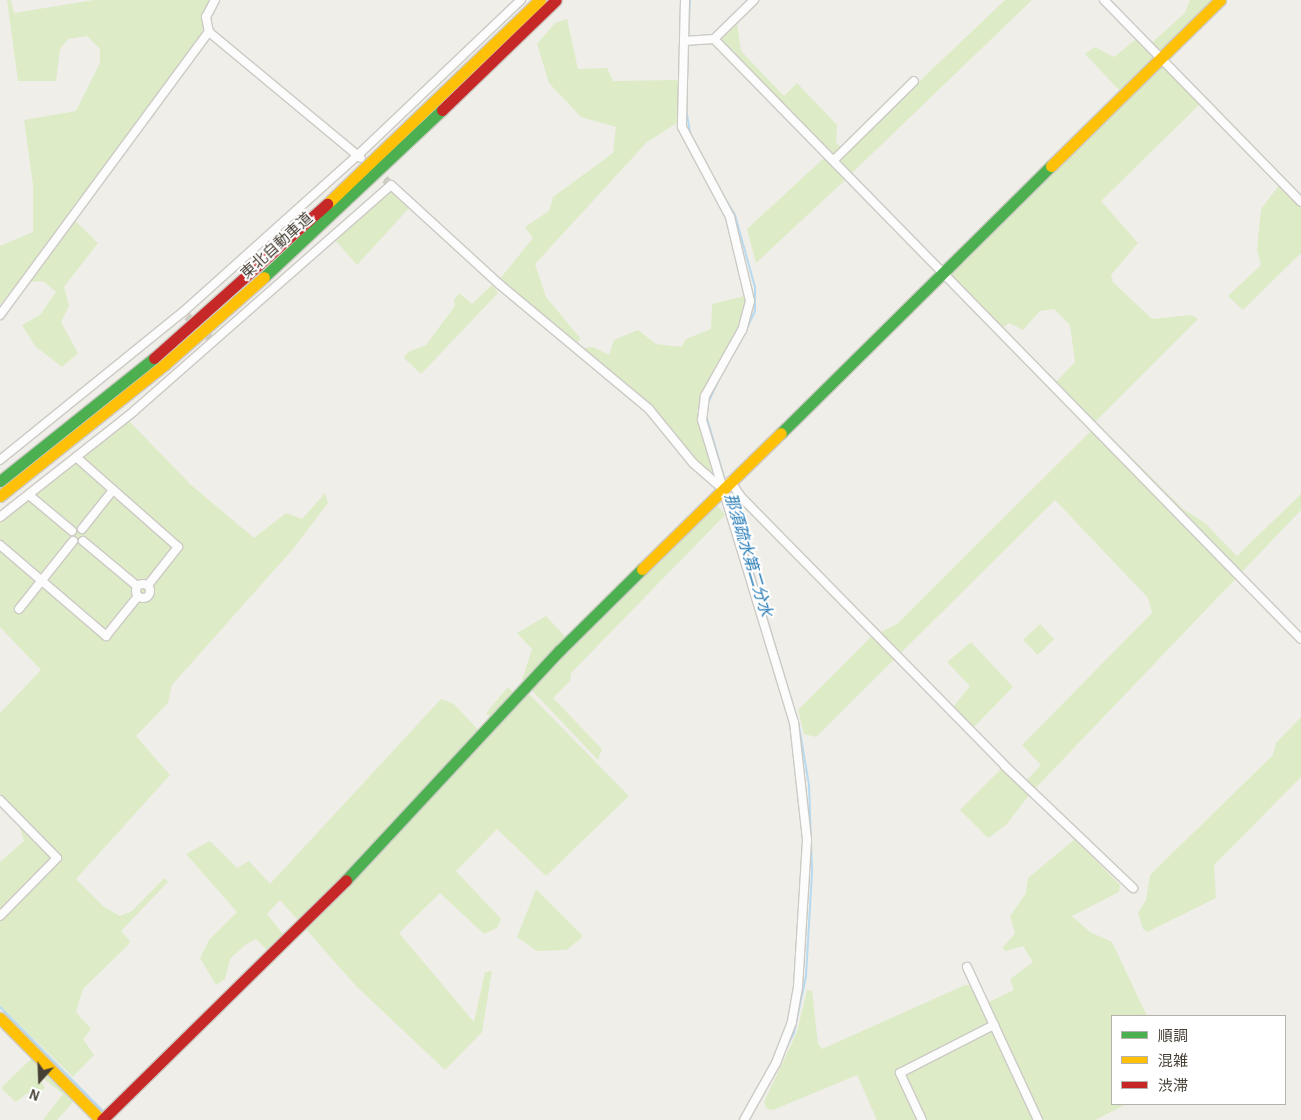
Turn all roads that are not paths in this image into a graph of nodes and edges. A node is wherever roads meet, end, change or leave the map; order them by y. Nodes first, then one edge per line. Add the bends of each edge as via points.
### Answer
1 (215, 0) edge
2 (521, 0) edge
3 (540, 0) edge
4 (556, 0) edge
5 (686, 0) edge
6 (754, 0) edge
7 (1104, 0) edge
8 (1220, 0) edge
9 (209, 32) junction
10 (714, 39) junction
11 (684, 41) junction
12 (1160, 57) junction
13 (914, 81) dead end
14 (360, 157) junction
15 (834, 160) junction
16 (1301, 202) edge
17 (943, 272) junction
18 (0, 315) edge
19 (76, 457) junction
20 (0, 460) edge
21 (0, 481) edge
22 (726, 484) junction
23 (113, 490) junction
24 (29, 495) junction
25 (0, 496) edge
26 (0, 517) edge
27 (82, 529) junction
28 (72, 531) junction
29 (83, 540) junction
30 (73, 541) junction
31 (0, 545) edge
32 (42, 581) junction
33 (148, 585) junction
34 (137, 586) junction
35 (138, 596) junction
36 (19, 609) dead end
37 (1301, 639) edge
38 (0, 800) edge
39 (1133, 888) dead end
40 (0, 916) edge
41 (967, 967) dead end
42 (0, 1018) edge
43 (994, 1025) junction
44 (102, 1120) edge
45 (744, 1120) edge
46 (922, 1120) edge
47 (1038, 1120) edge

1 - 9 street via 206,17
2 - 14 street
3 - 21 main road, 東北自動車道 via 304,226 155,357
4 - 25 main road, 東北自動車道 via 313,234 164,365
5 - 11 street
6 - 10 street
7 - 12 street
8 - 12 main road
9 - 14 street
9 - 18 street
10 - 11 street
10 - 15 street
11 - 22 street via 682,127 730,217 750,292 747,319 711,383 702,411
12 - 16 street
12 - 17 main road
13 - 15 street
14 - 20 street via 185,314
15 - 17 street
17 - 22 main road
17 - 37 street
19 - 22 street via 391,185 499,284 649,409 693,463
19 - 23 street
19 - 24 street
22 - 39 street via 1005,766
22 - 44 main road via 545,666 308,920
22 - 45 street via 794,722 807,840 799,977 792,1022 776,1063
23 - 27 street
23 - 33 street via 178,547
24 - 26 street
24 - 28 street
27 - 28 street
27 - 29 street
28 - 30 street
29 - 30 street
29 - 34 street
30 - 32 street
31 - 32 street
32 - 35 street via 106,636
32 - 36 street
33 - 34 street
33 - 35 street via 148,596
34 - 35 street
38 - 40 street via 57,858
41 - 43 street
42 - 44 main road
43 - 46 street via 900,1073
43 - 47 street

